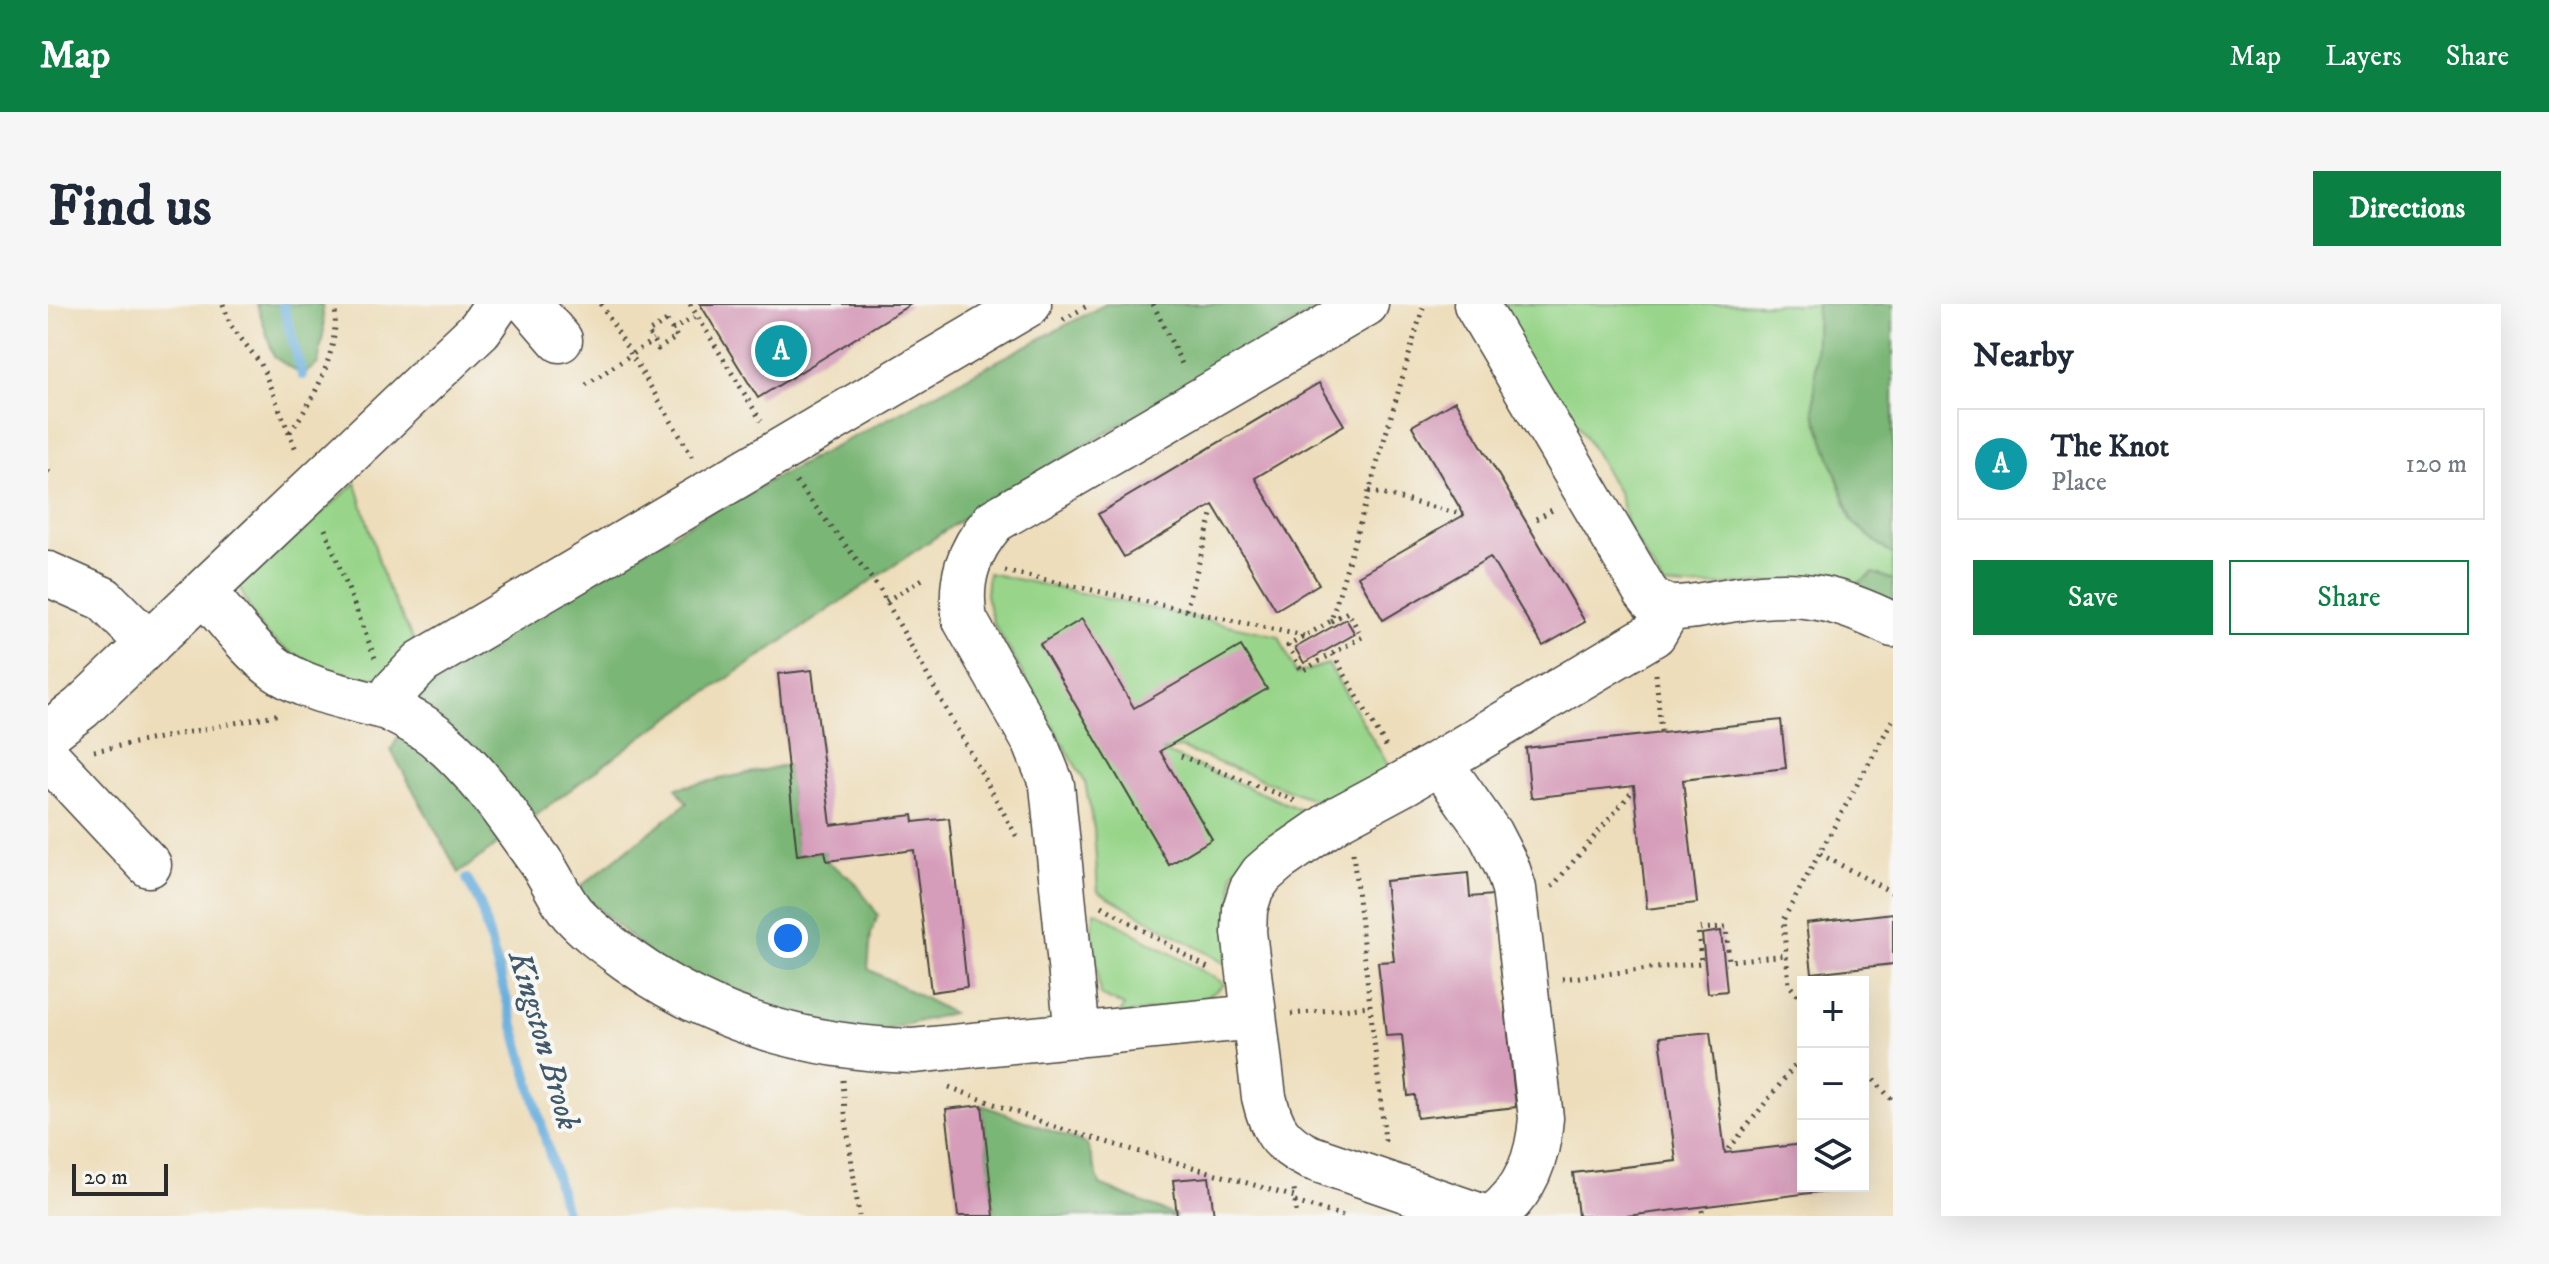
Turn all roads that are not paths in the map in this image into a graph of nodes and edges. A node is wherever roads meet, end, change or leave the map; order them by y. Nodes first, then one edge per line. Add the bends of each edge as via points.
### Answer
1 (497, 304) edge
2 (529, 304) edge
3 (1029, 304) edge
4 (1366, 304) edge
5 (1476, 304) edge
6 (560, 340) dead end
7 (48, 574) edge
8 (204, 592) junction
9 (1669, 608) junction
10 (1893, 625) edge
11 (149, 644) junction
12 (390, 699) junction
13 (49, 750) edge
14 (1421, 773) junction
15 (149, 865) dead end
16 (1252, 998) junction
17 (1077, 1035) junction
18 (1477, 1215) edge

1 - 8 lane via 480,329
2 - 6 lane
3 - 12 lane via 422,662
4 - 17 lane via 994,521 978,539 963,577 965,620 1035,743 1052,785
5 - 9 lane via 1645,591
7 - 11 lane via 104,599
8 - 11 lane
8 - 12 lane via 278,670 303,683
9 - 10 lane via 1767,594 1808,595 1838,600
9 - 14 lane via 1654,634
11 - 13 lane via 81,708
12 - 17 lane via 468,768 571,912 597,937 656,980 712,1008 780,1034 842,1047 913,1051
13 - 15 lane
14 - 16 lane via 1339,818 1262,874 1245,909
14 - 18 lane via 1452,780 1490,834 1507,867 1518,907 1540,1130 1522,1188 1507,1206
16 - 17 lane
16 - 18 lane via 1269,1118 1279,1136 1292,1148

